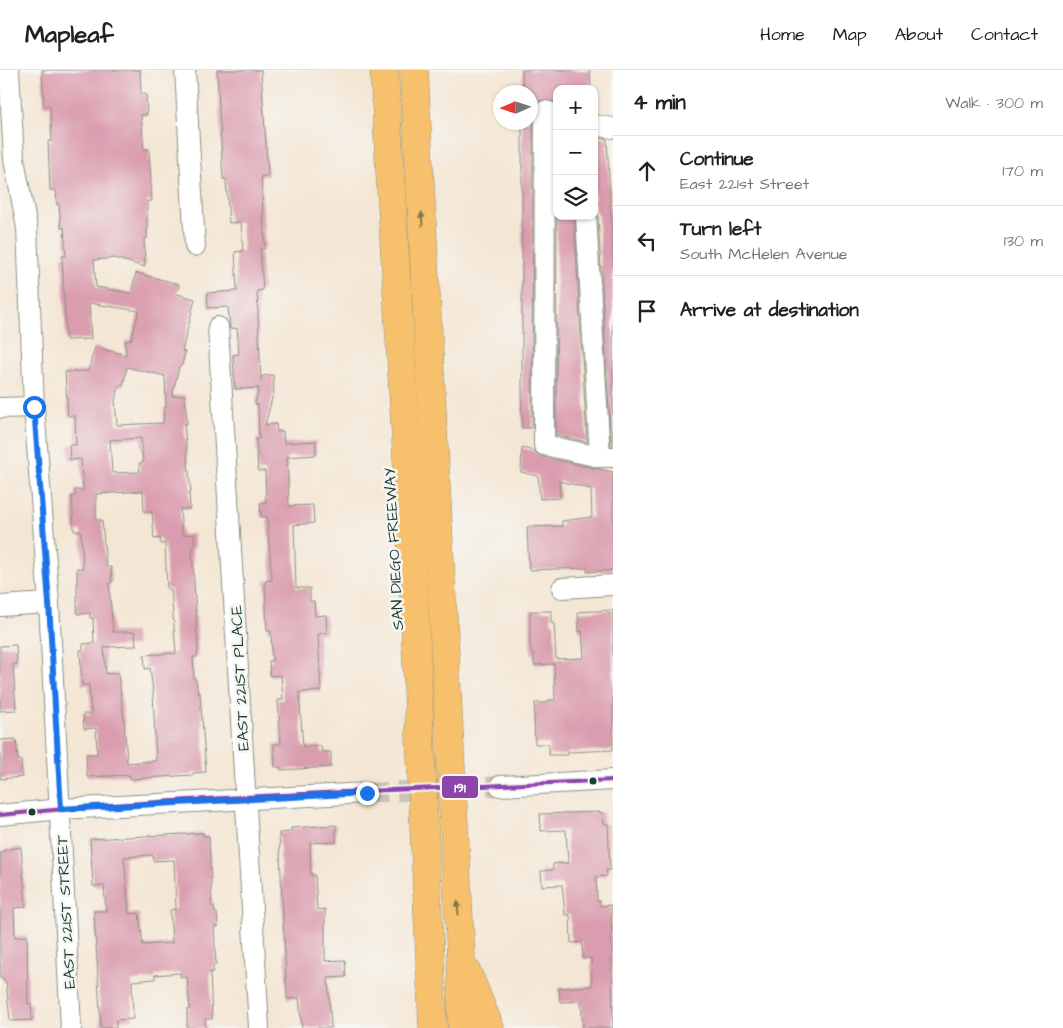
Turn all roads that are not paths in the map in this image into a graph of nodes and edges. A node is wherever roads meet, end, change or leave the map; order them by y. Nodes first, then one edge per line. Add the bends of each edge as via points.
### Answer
1 (9, 70) edge
2 (185, 70) edge
3 (367, 70) edge
4 (384, 70) edge
5 (394, 70) edge
6 (414, 70) edge
7 (553, 113) edge
8 (598, 126) edge
9 (613, 128) edge
10 (586, 220) edge
11 (195, 246) dead end
12 (218, 328) dead end
13 (34, 407) junction
14 (0, 408) edge
15 (606, 457) edge
16 (613, 585) edge
17 (562, 588) dead end
18 (49, 603) junction
19 (0, 606) edge
20 (613, 780) edge
21 (500, 786) tunnel mouth
22 (367, 793) tunnel mouth
23 (246, 798) junction
24 (61, 809) junction
25 (0, 815) edge
26 (461, 957) junction
27 (462, 1019) edge
28 (70, 1028) edge
29 (259, 1028) edge
30 (415, 1028) edge
31 (433, 1028) edge
32 (490, 1028) edge

1 - 13 street, EAST 221ST STREET via 14,159 26,228
2 - 11 street
3 - 30 highway, SAN DIEGO FREEWAY via 408,820
4 - 31 highway via 410,509
5 - 27 highway via 420,494 442,965
26 -> 6 highway
7 - 15 street via 545,111 544,445
8 - 9 street
10 - 15 street
12 - 23 street, EAST 221ST PLACE
13 - 14 street
13 - 18 street, EAST 221ST STREET
16 - 17 street
18 - 19 street
18 - 24 street, EAST 221ST STREET
20 - 21 street
22 - 23 street
23 - 24 street
23 - 29 street, EAST 221ST PLACE
24 - 25 street
24 - 28 street, EAST 221ST STREET
26 - 27 highway
26 - 32 highway

